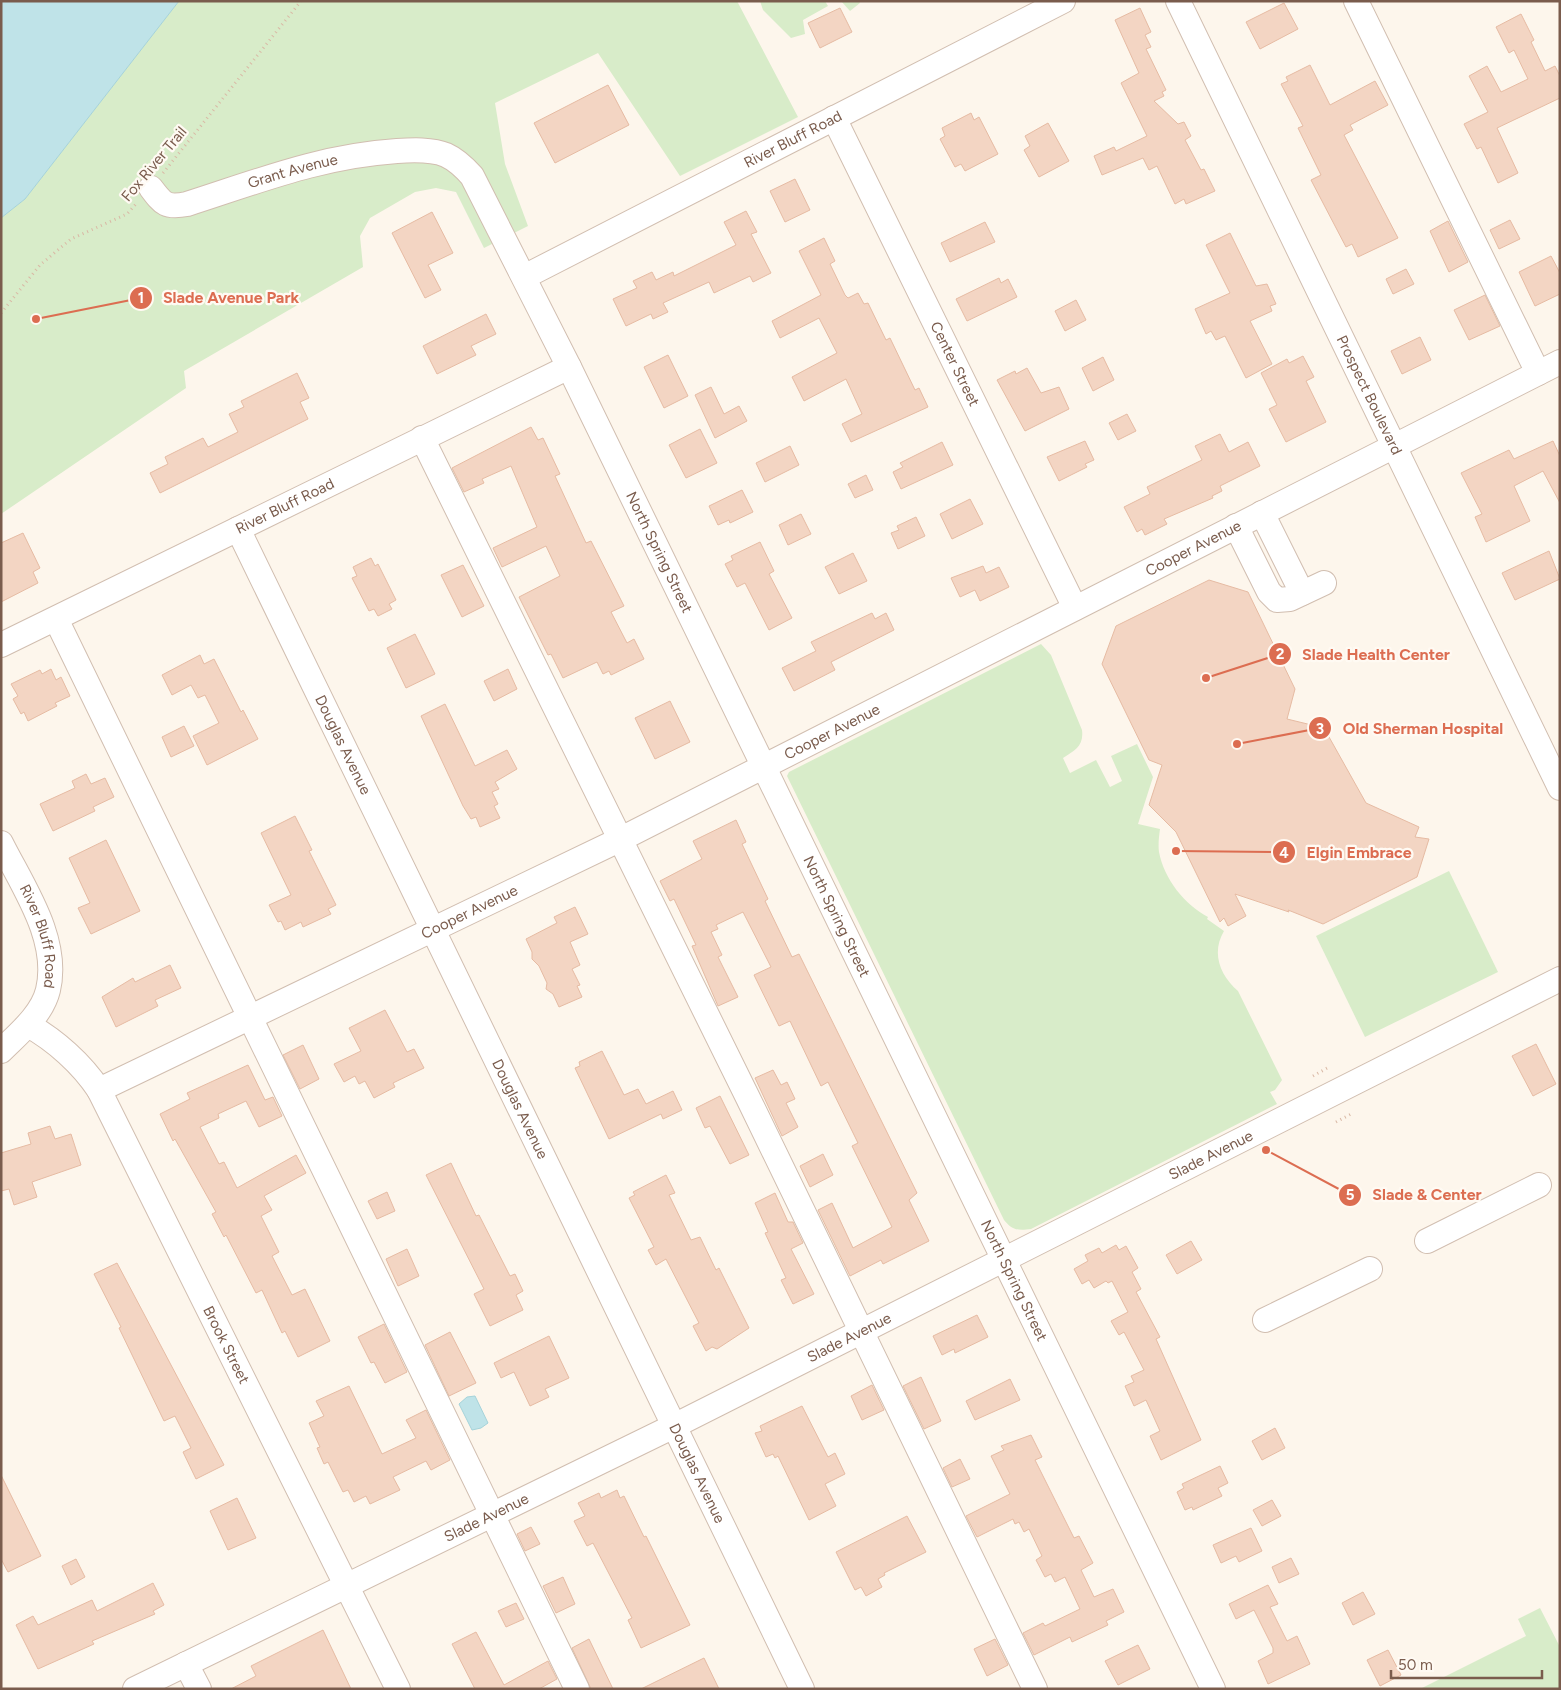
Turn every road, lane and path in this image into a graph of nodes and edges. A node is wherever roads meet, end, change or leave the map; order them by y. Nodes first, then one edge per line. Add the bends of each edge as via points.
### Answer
1 (301, 1) edge
2 (1063, 1) edge
3 (1178, 1) edge
4 (1356, 1) edge
5 (834, 118) junction
6 (444, 154) joint
7 (151, 188) junction
8 (524, 276) junction
9 (1, 312) edge
10 (1560, 362) edge
11 (569, 367) junction
12 (1538, 373) junction
13 (422, 438) junction
14 (1393, 447) junction
15 (1262, 513) junction
16 (1236, 526) junction
17 (238, 529) junction
18 (1324, 583) dead end
19 (1296, 596) junction
20 (1075, 608) junction
21 (56, 619) junction
22 (1, 646) edge
23 (763, 767) junction
24 (1560, 788) edge
25 (619, 840) junction
26 (1, 843) edge
27 (434, 931) junction
28 (1560, 979) edge
29 (251, 1017) junction
30 (28, 1025) junction
31 (1, 1051) edge
32 (1329, 1068) dead end
33 (1313, 1076) dead end
34 (99, 1090) junction
35 (1353, 1113) dead end
36 (1336, 1122) dead end
37 (1539, 1185) dead end
38 (1427, 1241) dead end
39 (1003, 1260) junction
40 (1370, 1269) dead end
41 (1265, 1320) dead end
42 (860, 1332) junction
43 (674, 1426) junction
44 (492, 1514) junction
45 (347, 1585) junction
46 (186, 1664) junction
47 (135, 1689) edge
48 (199, 1689) edge
49 (398, 1689) edge
50 (577, 1689) edge
51 (802, 1689) edge
52 (1035, 1689) edge
53 (1213, 1689) edge

1 - 7 path, Fox River Trail
2 - 5 street, River Bluff Road
3 - 14 street, Prospect Boulevard
4 - 12 street
5 - 8 street, River Bluff Road
5 - 20 street, Center Street
6 - 7 street, Grant Avenue via 414,150 359,154 317,162 173,207 162,202
6 - 8 street, North Spring Street via 462,164 472,176
7 - 9 path, Fox River Trail via 127,214 71,239 40,265
8 - 11 street, North Spring Street
10 - 12 street, Cooper Avenue
11 - 13 street, River Bluff Road
11 - 23 street, North Spring Street
12 - 14 street, Cooper Avenue
13 - 17 street, River Bluff Road
13 - 25 street
14 - 15 street, Cooper Avenue
14 - 24 street, Prospect Boulevard
15 - 16 street, Cooper Avenue
15 - 19 street
16 - 19 street via 1269,592 1277,600
16 - 20 street, Cooper Avenue
17 - 21 street, River Bluff Road
17 - 27 street, Douglas Avenue
18 - 19 street
20 - 23 street, Cooper Avenue
21 - 22 street, River Bluff Road
21 - 29 street
23 - 25 street, Cooper Avenue
23 - 39 street, North Spring Street
25 - 27 street, Cooper Avenue
25 - 42 street
26 - 30 street, River Bluff Road via 43,928 49,956 48,991
27 - 29 street, Cooper Avenue
27 - 43 street, Douglas Avenue
28 - 39 street, Slade Avenue
29 - 34 street, Cooper Avenue
29 - 44 street
30 - 31 street, River Bluff Road
30 - 34 street, Brook Street via 44,1034 79,1066
32 - 33 path
34 - 45 street, Brook Street
35 - 36 path
37 - 38 street
39 - 42 street, Slade Avenue
39 - 53 street, North Spring Street
40 - 41 street
42 - 43 street, Slade Avenue
42 - 52 street
43 - 44 street, Slade Avenue
43 - 51 street, Douglas Avenue
44 - 45 street, Slade Avenue
44 - 50 street
45 - 46 street, Slade Avenue
45 - 49 street, Brook Street
46 - 47 street, Slade Avenue
46 - 48 street

